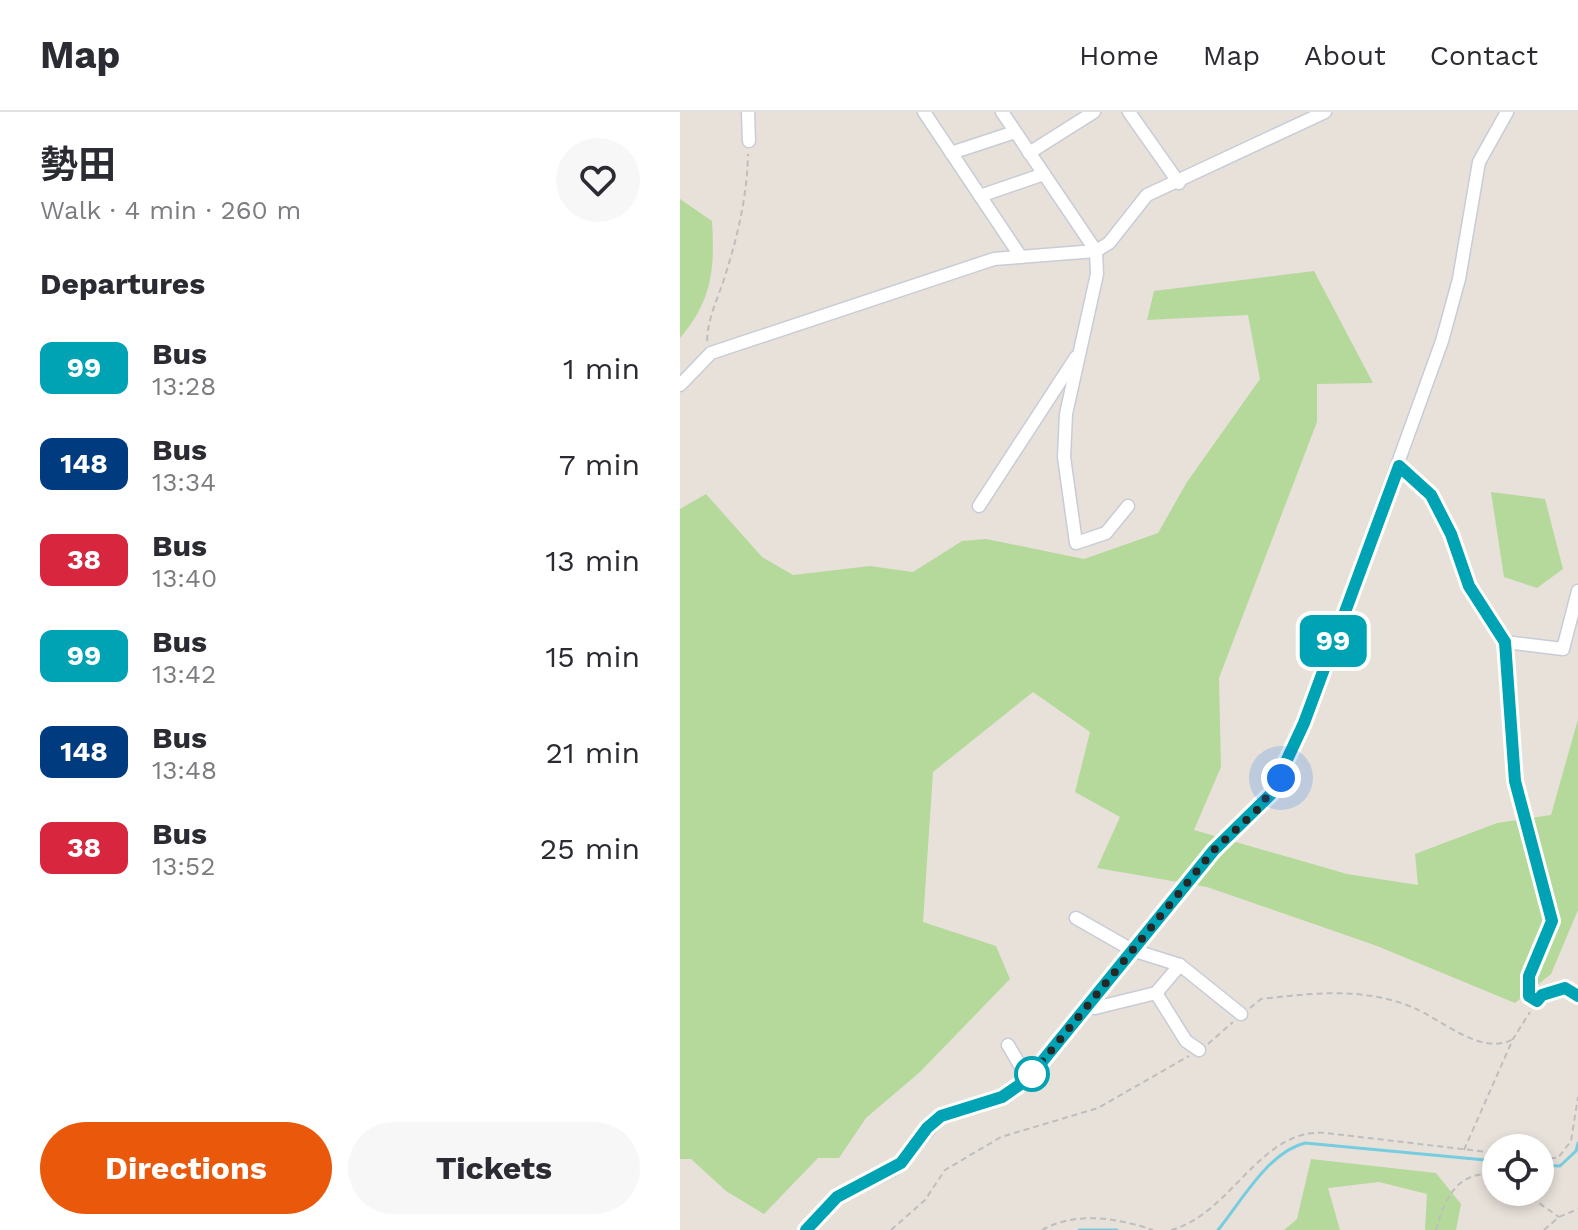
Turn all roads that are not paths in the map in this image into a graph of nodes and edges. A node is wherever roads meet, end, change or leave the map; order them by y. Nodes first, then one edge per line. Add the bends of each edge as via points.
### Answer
1 (748, 112) edge
2 (924, 112) edge
3 (1002, 112) edge
4 (1094, 112) edge
5 (1129, 112) edge
6 (1325, 112) edge
7 (1507, 112) edge
8 (1015, 132) junction
9 (749, 141) road end
10 (951, 153) junction
11 (1029, 153) junction
12 (1044, 174) junction
13 (1179, 183) junction
14 (980, 196) junction
15 (1096, 251) junction
16 (1021, 257) junction
17 (1080, 351) junction
18 (680, 385) edge
19 (1399, 466) junction
20 (979, 506) dead end
21 (1128, 506) dead end
22 (1578, 591) edge
23 (1505, 642) junction
24 (1076, 918) dead end
25 (1132, 950) junction
26 (1180, 965) junction
27 (1156, 993) junction
28 (1578, 996) edge
29 (1088, 1006) junction
30 (1241, 1014) road end
31 (1008, 1045) dead end
32 (1199, 1050) road end
33 (1028, 1079) junction
34 (806, 1230) edge

1 - 9 street
2 - 10 street
3 - 8 street
4 - 11 street
5 - 13 street
6 - 13 street
7 - 19 street via 1479,162 1459,279
8 - 10 street
8 - 11 street
10 - 14 street
11 - 12 street
12 - 14 street
12 - 15 street
13 - 15 street via 1147,195 1109,243
14 - 16 street
15 - 16 street
15 - 17 street via 1097,274
16 - 18 street via 994,259 711,353
17 - 20 street
17 - 21 street via 1066,414 1064,457 1076,543 1106,533
19 - 23 street via 1431,495 1469,586
19 - 25 street via 1281,778
22 - 23 street via 1563,649
23 - 28 street via 1515,781 1552,921 1527,986 1529,996 1537,1001 1558,988
24 - 25 street
25 - 26 street
25 - 29 street
26 - 27 street
26 - 30 street
27 - 29 street
27 - 32 street via 1186,1041
29 - 33 street
31 - 33 street
33 - 34 street via 1002,1097 941,1116 901,1163 837,1197

